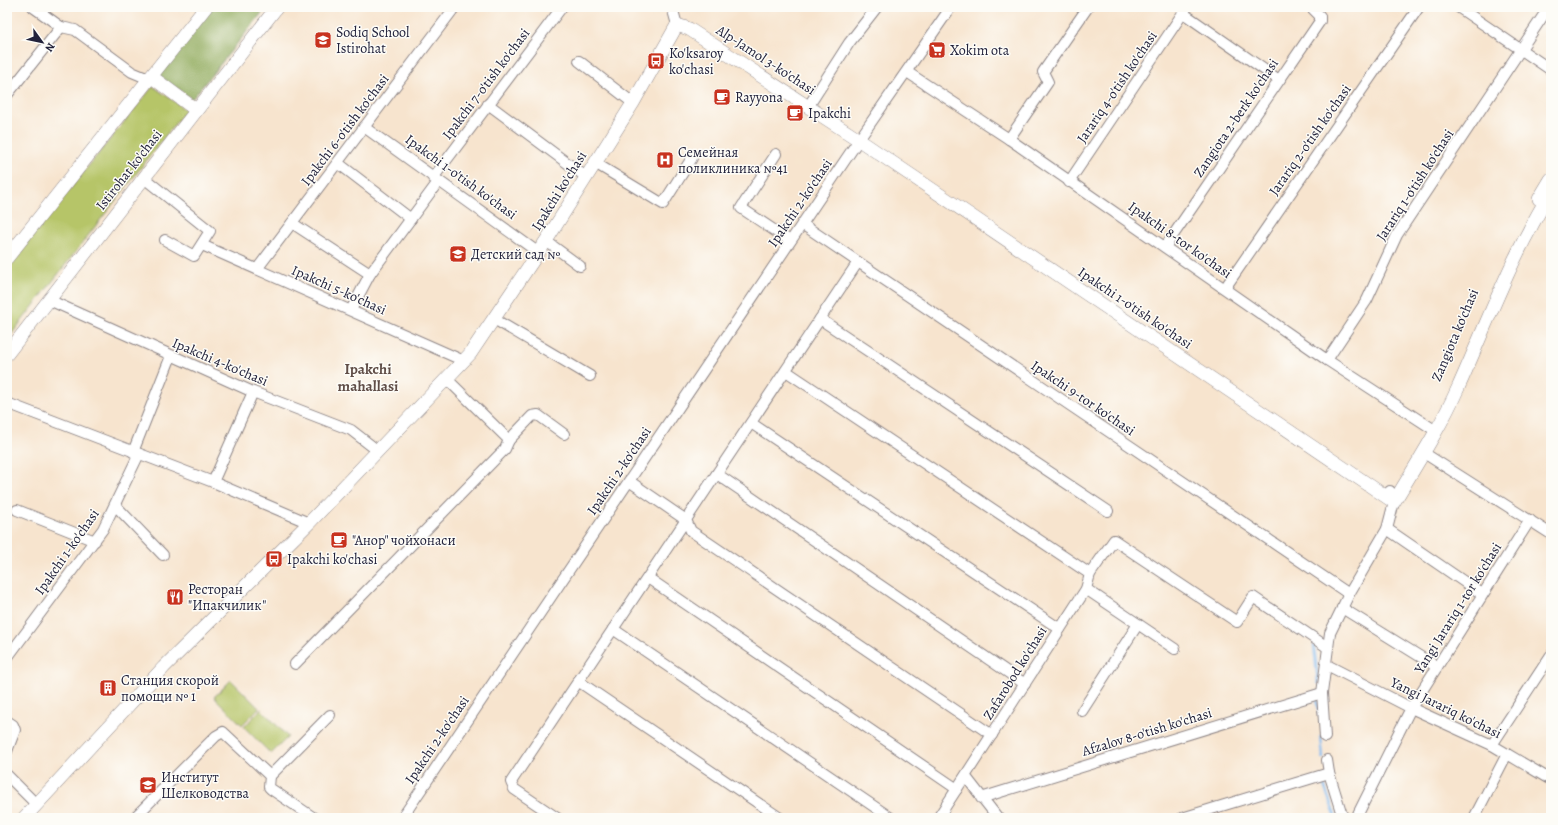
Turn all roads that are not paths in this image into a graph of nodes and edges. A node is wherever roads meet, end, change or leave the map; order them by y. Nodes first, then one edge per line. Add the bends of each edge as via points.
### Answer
1 (33, 7) edge
2 (206, 7) edge
3 (277, 7) edge
4 (456, 7) edge
5 (562, 7) edge
6 (672, 7) edge
7 (877, 7) edge
8 (951, 7) edge
9 (1088, 7) edge
10 (1311, 7) edge
11 (1419, 7) edge
12 (1458, 7) edge
13 (1549, 7) edge
14 (1185, 10) edge
15 (677, 25) junction
16 (60, 27) junction
17 (1521, 49) junction
18 (579, 61) dead end
19 (1551, 70) edge
20 (907, 72) junction
21 (152, 77) junction
22 (1279, 80) junction
23 (7, 96) edge
24 (633, 103) junction
25 (488, 104) junction
26 (810, 104) junction
27 (196, 110) junction
28 (364, 127) junction
29 (861, 137) junction
30 (1009, 140) junction
31 (776, 154) dead end
32 (692, 158) dead end
33 (338, 163) junction
34 (595, 163) junction
35 (586, 177) junction
36 (144, 178) junction
37 (1551, 179) edge
38 (435, 180) junction
39 (1070, 182) junction
40 (1551, 192) edge
41 (411, 218) junction
42 (292, 223) junction
43 (802, 224) junction
44 (165, 240) dead end
45 (546, 241) junction
46 (790, 241) junction
47 (202, 245) junction
48 (1165, 247) junction
49 (539, 253) junction
50 (7, 258) edge
51 (858, 262) junction
52 (580, 266) dead end
53 (257, 270) junction
54 (370, 274) junction
55 (1225, 288) junction
56 (49, 300) junction
57 (351, 310) junction
58 (494, 318) junction
59 (820, 319) junction
60 (7, 354) edge
61 (171, 356) junction
62 (1327, 360) junction
63 (464, 361) junction
64 (786, 370) junction
65 (590, 376) dead end
66 (447, 379) junction
67 (252, 392) junction
68 (7, 403) edge
69 (751, 423) junction
70 (1434, 429) junction
71 (564, 434) dead end
72 (509, 440) junction
73 (378, 451) junction
74 (1424, 452) junction
75 (136, 453) junction
76 (717, 474) junction
77 (629, 481) junction
78 (213, 482) junction
79 (1392, 496) junction
80 (115, 505) junction
81 (17, 510) dead end
82 (1108, 511) dead end
83 (686, 520) junction
84 (1530, 520) junction
85 (309, 523) junction
86 (1387, 529) junction
87 (1551, 534) edge
88 (95, 541) junction
89 (163, 554) dead end
90 (1090, 574) junction
91 (648, 578) junction
92 (1086, 589) junction
93 (1349, 594) junction
94 (1482, 594) junction
95 (1342, 608) junction
96 (1138, 624) junction
97 (613, 629) junction
98 (1060, 629) junction
99 (1328, 647) junction
100 (1175, 649) dead end
101 (1551, 655) edge
102 (7, 658) edge
103 (295, 664) dead end
104 (1327, 665) junction
105 (1436, 667) junction
106 (578, 681) junction
107 (1025, 684) junction
108 (1322, 693) junction
109 (1411, 708) junction
110 (1082, 711) dead end
111 (330, 716) dead end
112 (7, 721) edge
113 (992, 735) junction
114 (1325, 737) dead end
115 (1492, 745) junction
116 (7, 751) edge
117 (1507, 754) junction
118 (1327, 760) dead end
119 (1329, 773) junction
120 (7, 775) edge
121 (270, 776) junction
122 (966, 777) junction
123 (1551, 780) edge
124 (957, 789) junction
125 (982, 798) junction
126 (36, 804) junction
127 (24, 818) edge
128 (134, 818) edge
129 (314, 818) edge
130 (402, 818) edge
131 (557, 818) edge
132 (780, 818) edge
133 (891, 818) edge
134 (938, 818) edge
135 (998, 818) edge
136 (1182, 818) edge
137 (1343, 818) edge
138 (1356, 818) edge
139 (1474, 818) edge

1 - 16 street
2 - 21 main road
3 - 27 main road, Istirohat ko'chasi
4 - 28 street, Ipakchi 6-o'tish ko'chasi
5 - 25 street, Ipakchi 7-o'tish ko'chasi
6 - 15 street
7 - 26 street via 849,43
8 - 20 street
9 - 30 street via 1043,72 1048,82
10 - 22 street, Zangiota 2-berk ko'chasi via 1320,16 1320,21
11 - 55 street, Jarariq 2-o'tish ko'chasi
12 - 17 street
13 - 17 street, Jarariq 1-o'tish ko'chasi
14 - 22 street
14 - 39 street, Jarariq 4-o'tish ko'chasi
15 - 24 main road, Ipakchi ko'chasi
15 - 26 main road, Alp-Jamol 3-ko'chasi via 689,29
16 - 21 street via 75,30 138,76
16 - 23 street
17 - 19 street
17 - 62 street, Jarariq 1-o'tish ko'chasi via 1397,235 1367,300
18 - 24 street
20 - 29 street
20 - 30 street, Ipakchi 8-tor ko'chasi
21 - 27 main road
21 - 50 main road
22 - 48 street, Zangiota 2-berk ko'chasi
24 - 34 main road, Ipakchi ko'chasi
25 - 35 street
25 - 38 street, Ipakchi 7-o'tish ko'chasi
26 - 29 main road, Alp-Jamol 3-ko'chasi
27 - 36 main road, Istirohat ko'chasi
28 - 33 street, Ipakchi 6-o'tish ko'chasi
28 - 38 street, Ipakchi 1-o'tish ko'chasi
29 - 43 street, Ipakchi 2-ko'chasi
29 - 79 main road, Ipakchi 1-o'tish ko'chasi
30 - 39 street, Ipakchi 8-tor ko'chasi
31 - 46 street via 741,208
32 - 34 street via 663,204
33 - 41 street
33 - 42 street, Ipakchi 6-o'tish ko'chasi
34 - 35 main road, Ipakchi ko'chasi
35 - 45 main road, Ipakchi ko'chasi
36 - 47 street via 210,231
36 - 56 main road, Istirohat ko'chasi
37 - 70 main road, Zangiota ko'chasi via 1500,270
38 - 41 street, Ipakchi 7-o'tish ko'chasi
38 - 49 street, Ipakchi 1-o'tish ko'chasi
39 - 48 street, Ipakchi 8-tor ko'chasi
40 - 70 main road, Zangiota ko'chasi via 1508,270 1457,389
41 - 54 street, Ipakchi 7-o'tish ko'chasi
42 - 53 street, Ipakchi 6-o'tish ko'chasi
42 - 54 street
43 - 46 street, Ipakchi 2-ko'chasi
43 - 51 street, Ipakchi 9-tor ko'chasi
44 - 47 street via 194,256
45 - 49 main road, Ipakchi ko'chasi
45 - 52 street
46 - 77 street, Ipakchi 2-ko'chasi
47 - 53 street, Ipakchi 5-ko'chasi
48 - 55 street, Ipakchi 8-tor ko'chasi
49 - 58 main road, Ipakchi ko'chasi
51 - 59 street
51 - 93 street, Ipakchi 9-tor ko'chasi
53 - 57 street, Ipakchi 5-ko'chasi
54 - 57 street, Ipakchi 7-o'tish ko'chasi
55 - 62 street, Ipakchi 8-tor ko'chasi
56 - 60 main road, Istirohat ko'chasi
56 - 61 street, Ipakchi 4-ko'chasi
57 - 63 street, Ipakchi 5-ko'chasi
58 - 63 main road, Ipakchi ko'chasi
58 - 65 street
59 - 64 street
59 - 82 street
61 - 67 street, Ipakchi 4-ko'chasi
61 - 75 street, Ipakchi 1-ko'chasi
62 - 70 street, Ipakchi 8-tor ko'chasi
63 - 66 main road, Ipakchi ko'chasi
64 - 69 street
64 - 90 street
66 - 72 street
66 - 73 main road, Ipakchi ko'chasi
67 - 73 street, Ipakchi 4-ko'chasi via 351,430
67 - 78 street
68 - 75 street
69 - 76 street
69 - 98 street
70 - 74 main road, Zangiota ko'chasi
70 - 79 main road, Zangiota ko'chasi
71 - 72 street via 535,414
72 - 103 street via 505,449
73 - 85 main road, Ipakchi ko'chasi
74 - 79 main road, Zangiota ko'chasi
74 - 84 street
75 - 78 street
75 - 80 street, Ipakchi 1-ko'chasi
76 - 83 street
76 - 107 street
77 - 83 street
77 - 130 street, Ipakchi 2-ko'chasi
78 - 85 street
79 - 86 street, Zangiota ko'chasi
80 - 88 street, Ipakchi 1-ko'chasi
80 - 89 street
81 - 88 street
83 - 91 street
83 - 113 street via 691,531
84 - 87 street
84 - 94 street, Yangi Jarariq 1-tor ko'chasi
85 - 126 main road, Ipakchi ko'chasi via 164,667
86 - 93 street, Zangiota ko'chasi
86 - 94 street
88 - 102 street, Ipakchi 1-ko'chasi
90 - 92 street, Zafarobod ko'chasi
90 - 99 street, Zafarobod ko'chasi via 1114,540 1237,622 1253,597
91 - 97 street
91 - 124 street
92 - 96 street
92 - 98 street, Zafarobod ko'chasi
93 - 95 street, Zangiota ko'chasi
94 - 105 street, Yangi Jarariq 1-tor ko'chasi
95 - 99 street, Zangiota ko'chasi via 1330,633
95 - 105 street
96 - 100 street
96 - 110 street
97 - 106 street
97 - 133 street
98 - 107 street, Zafarobod ko'chasi
99 - 104 street, Zangiota ko'chasi
101 - 115 street
104 - 108 street, Zangiota ko'chasi
104 - 109 street, Yangi Jarariq ko'chasi
105 - 109 street, Yangi Jarariq 1-tor ko'chasi
106 - 131 street via 511,782 514,789
106 - 132 street
107 - 113 street, Zafarobod ko'chasi
108 - 114 street, Zangiota ko'chasi
108 - 125 street, Afzalov 8-o'tish ko'chasi
109 - 115 street, Yangi Jarariq ko'chasi
109 - 138 street, Yangi Jarariq 1-tor ko'chasi
111 - 121 street
112 - 116 street via 15,730
113 - 122 street, Zafarobod ko'chasi
115 - 117 street, Yangi Jarariq ko'chasi
117 - 123 street, Yangi Jarariq ko'chasi
117 - 139 street
118 - 119 street
119 - 136 street
119 - 137 street
120 - 126 street
121 - 128 street via 227,734 220,733
121 - 129 street via 271,789
122 - 124 street, Zafarobod ko'chasi
122 - 125 street
124 - 134 street, Zafarobod ko'chasi
125 - 135 street
126 - 127 main road, Ipakchi ko'chasi

